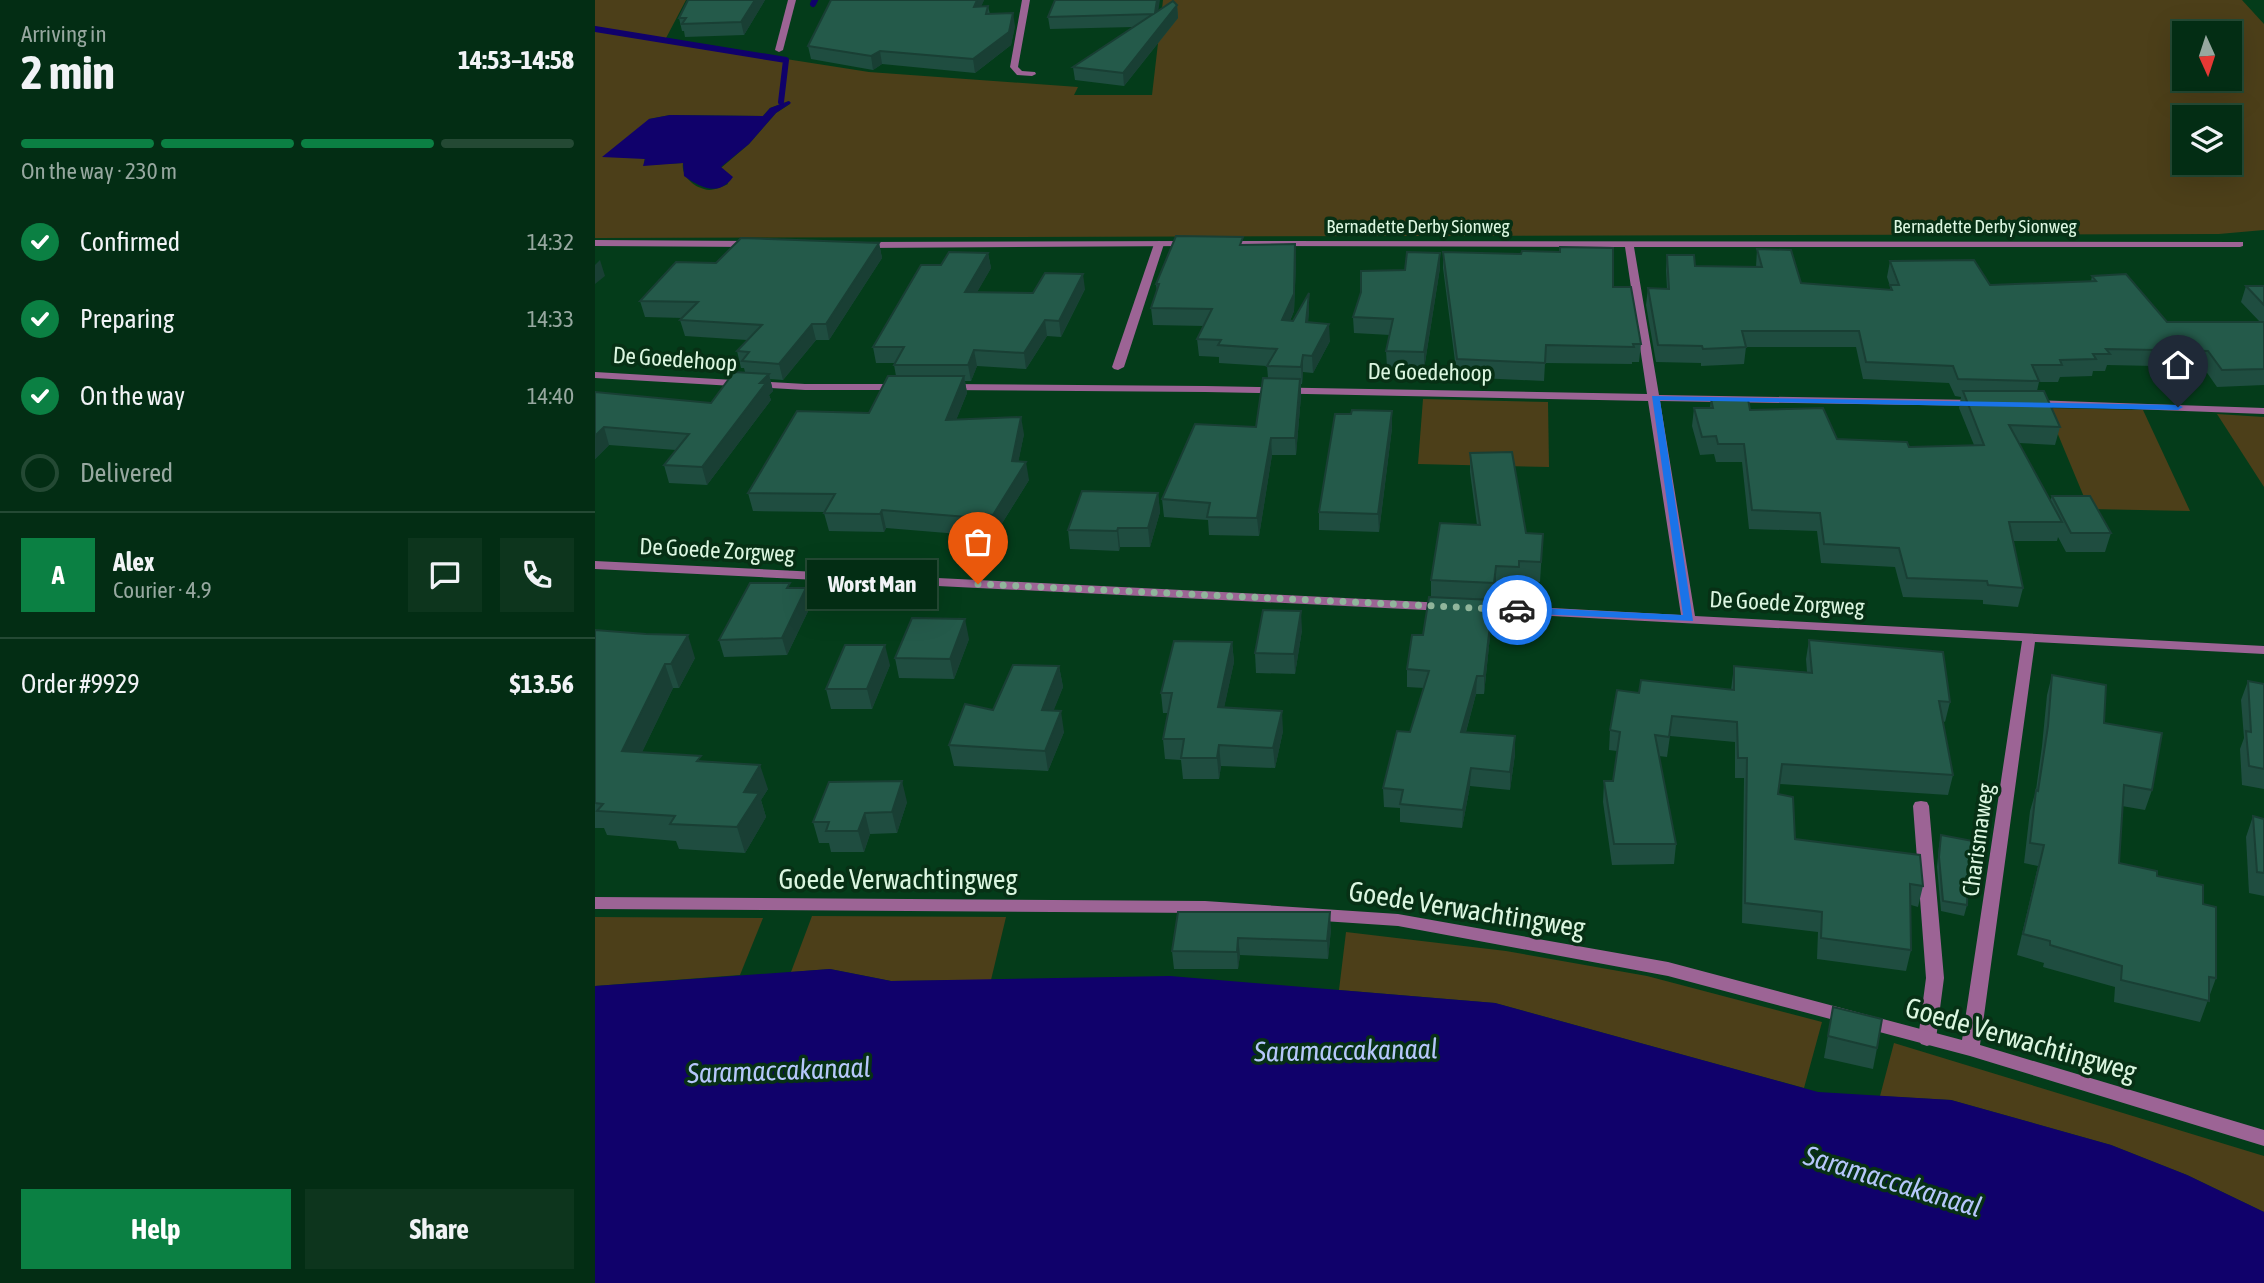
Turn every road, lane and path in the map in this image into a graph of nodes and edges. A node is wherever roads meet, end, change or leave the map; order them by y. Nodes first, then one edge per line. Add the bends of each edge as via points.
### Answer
1 (792, 0) edge
2 (1026, 0) edge
3 (779, 50) dead end
4 (1032, 74) dead end
5 (595, 243) edge
6 (760, 244) edge
7 (1159, 244) junction
8 (1201, 244) edge
9 (1214, 244) edge
10 (1629, 244) junction
11 (2241, 244) dead end
12 (857, 245) edge
13 (1118, 367) dead end
14 (595, 375) edge
15 (917, 387) edge
16 (931, 387) edge
17 (1655, 398) junction
18 (1999, 403) edge
19 (2013, 403) edge
20 (2264, 411) edge
21 (595, 565) edge
22 (1689, 619) junction
23 (2029, 638) junction
24 (2264, 650) edge
25 (1921, 806) dead end
26 (595, 904) edge
27 (1927, 1039) junction
28 (1970, 1049) junction
29 (2264, 1138) edge

1 - 3 street
2 - 4 street via 1014,67
5 - 6 street
7 - 8 street
7 - 12 street
7 - 13 street
9 - 10 street, Bernadette Derby Sionweg
10 - 11 street, Bernadette Derby Sionweg
10 - 17 street
14 - 15 street, De Goedehoop via 805,387
16 - 17 street, De Goedehoop via 1168,387
17 - 18 street, De Goedehoop
17 - 22 street
19 - 20 street
21 - 22 street, De Goede Zorgweg
22 - 23 street, De Goede Zorgweg
23 - 24 street, De Goede Zorgweg
23 - 28 street, Charismaweg
25 - 27 street via 1935,978
26 - 27 street, Goede Verwachtingweg via 1205,907 1398,920 1668,969
27 - 28 street, Goede Verwachtingweg
28 - 29 street, Goede Verwachtingweg

